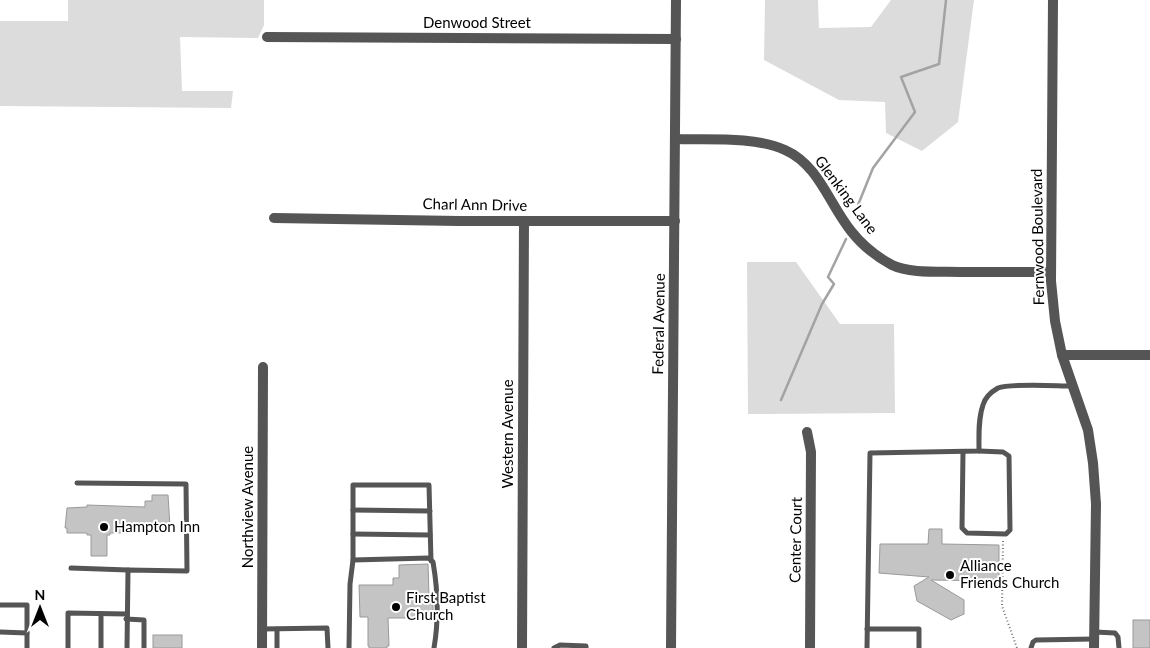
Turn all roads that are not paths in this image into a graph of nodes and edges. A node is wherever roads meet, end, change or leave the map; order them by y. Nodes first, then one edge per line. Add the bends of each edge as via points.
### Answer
1 (676, 0) edge
2 (1053, 0) edge
3 (268, 37) dead end
4 (676, 39) junction
5 (675, 139) junction
6 (274, 218) dead end
7 (524, 221) junction
8 (675, 221) junction
9 (1051, 272) junction
10 (1062, 355) junction
11 (1150, 356) edge
12 (263, 367) dead end
13 (1073, 386) junction
14 (807, 432) dead end
15 (964, 452) junction
16 (979, 452) junction
17 (77, 483) dead end
18 (353, 510) junction
19 (430, 511) junction
20 (353, 534) junction
21 (430, 534) junction
22 (353, 560) junction
23 (430, 560) junction
24 (70, 568) dead end
25 (128, 570) junction
26 (0, 605) edge
27 (101, 614) junction
28 (127, 617) junction
29 (262, 629) junction
30 (277, 629) junction
31 (867, 630) junction
32 (0, 632) edge
33 (27, 633) junction
34 (1094, 640) edge
35 (26, 648) edge
36 (68, 648) edge
37 (101, 648) edge
38 (127, 648) edge
39 (144, 648) edge
40 (262, 648) edge
41 (277, 648) edge
42 (328, 648) edge
43 (349, 648) edge
44 (434, 648) edge
45 (522, 648) edge
46 (554, 648) edge
47 (586, 648) edge
48 (671, 648) edge
49 (810, 648) edge
50 (867, 648) edge
51 (919, 648) edge
52 (1031, 648) edge
53 (1119, 648) edge

1 - 4 street, Federal Avenue
2 - 9 street, Fernwood Boulevard
3 - 4 street, Denwood Street
4 - 5 street, Federal Avenue
5 - 8 street, Federal Avenue
5 - 9 street, Glenking Lane via 746,141 785,150 810,169 863,244 892,265 940,271
6 - 7 street, Charl Ann Drive
7 - 8 street, Charl Ann Drive
7 - 45 street, Western Avenue
8 - 48 street, Federal Avenue
9 - 10 street, Fernwood Boulevard via 1053,308
10 - 11 street
10 - 13 street, Fernwood Boulevard
12 - 29 street, Northview Avenue
13 - 16 lane via 1000,388 989,394 980,417
13 - 34 street, Fernwood Boulevard via 1088,430 1095,484
14 - 49 street, Center Court via 811,452
15 - 16 lane
15 - 16 lane via 962,528 967,533 1006,534 1010,530 1009,456 1003,452
15 - 31 lane via 870,452
17 - 25 lane via 186,484 188,571
18 - 19 lane
18 - 19 lane via 353,485 429,485
18 - 20 lane
19 - 21 lane
20 - 21 lane
20 - 22 lane
21 - 23 lane
22 - 23 lane
22 - 43 lane
23 - 44 lane via 436,581 438,627
24 - 25 lane
25 - 28 lane
26 - 33 lane via 27,604
27 - 28 lane
27 - 36 lane via 68,613
27 - 37 lane
28 - 38 lane
28 - 39 lane via 144,620
29 - 30 lane
29 - 40 street, Northview Avenue
30 - 41 lane
30 - 42 lane via 327,628
31 - 50 lane
31 - 51 lane via 919,629
32 - 33 lane
33 - 35 lane
34 - 52 lane via 1036,640
34 - 53 lane via 1115,633
46 - 47 lane via 560,645

